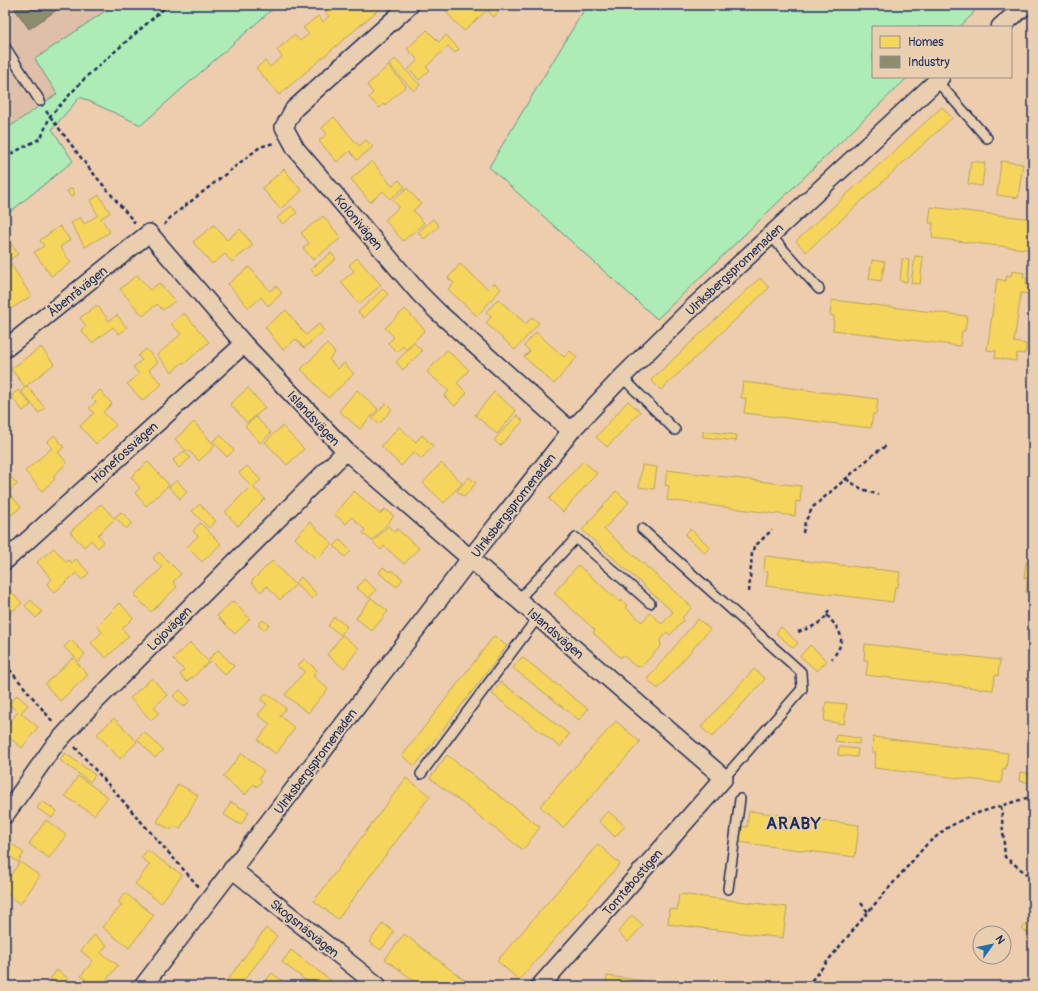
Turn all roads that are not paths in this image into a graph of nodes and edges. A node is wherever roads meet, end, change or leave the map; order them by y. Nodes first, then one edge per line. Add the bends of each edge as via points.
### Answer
1 (410, 5) edge
2 (1026, 5) edge
3 (1001, 26) edge
4 (5, 47) edge
5 (939, 79) edge
6 (40, 101) road end
7 (987, 138) dead end
8 (149, 235) joint
9 (770, 235) junction
10 (820, 289) dead end
11 (244, 344) junction
12 (5, 349) edge
13 (622, 377) junction
14 (675, 430) dead end
15 (571, 431) junction
16 (346, 451) junction
17 (642, 529) dead end
18 (470, 559) junction
19 (5, 561) edge
20 (518, 600) junction
21 (650, 603) dead end
22 (538, 617) junction
23 (421, 774) dead end
24 (724, 778) junction
25 (740, 799) dead end
26 (5, 814) edge
27 (232, 869) junction
28 (728, 889) dead end
29 (144, 986) edge
30 (378, 986) edge
31 (540, 986) edge

1 - 15 street, Kolonivägen via 294,109 284,127 296,149 419,293
2 - 3 street
4 - 6 lane
5 - 7 lane
5 - 9 street, Ulriksbergspromenaden
8 - 11 street, Islandsvägen
8 - 12 street, Åbenråvägen
9 - 10 lane
9 - 13 street, Ulriksbergspromenaden
11 - 16 street, Islandsvägen
11 - 19 street, Hönefossvägen
13 - 14 lane
13 - 15 street, Ulriksbergspromenaden
15 - 18 street, Ulriksbergspromenaden
16 - 18 street, Islandsvägen
16 - 26 street, Lojovägen via 91,706 53,748
17 - 24 lane via 800,672 802,689
18 - 20 street, Islandsvägen
18 - 27 street, Ulriksbergspromenaden
20 - 21 lane via 576,538
20 - 22 street, Islandsvägen
22 - 23 lane
22 - 24 street, Islandsvägen
24 - 31 street, Tomtebostigen
25 - 28 lane
27 - 29 street, Ulriksbergspromenaden
27 - 30 street, Skogsnäsvägen

